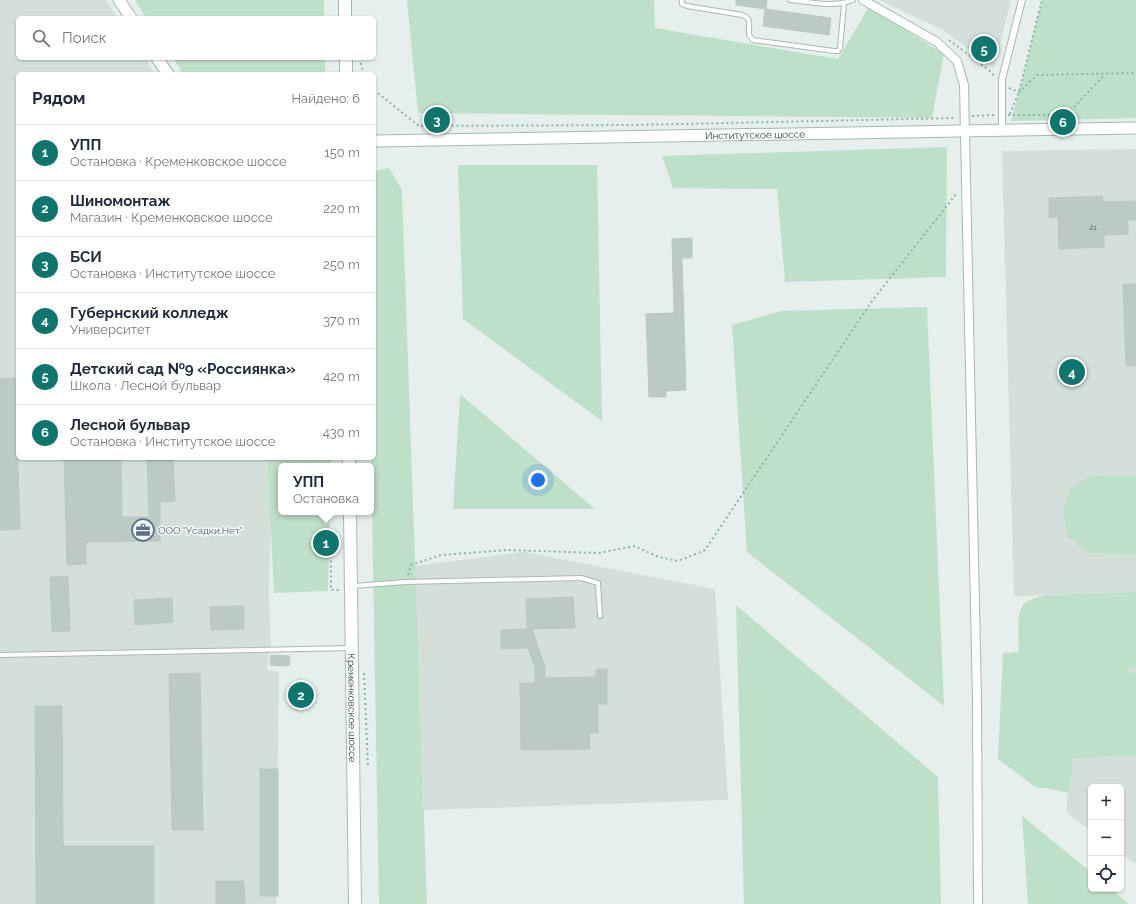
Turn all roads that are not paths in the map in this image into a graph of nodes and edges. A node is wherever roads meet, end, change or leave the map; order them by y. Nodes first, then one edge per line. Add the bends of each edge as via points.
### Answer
1 (119, 0) edge
2 (345, 0) edge
3 (682, 0) edge
4 (790, 0) edge
5 (853, 0) edge
6 (863, 0) edge
7 (1022, 0) edge
8 (844, 4) junction
9 (129, 16) edge
10 (345, 16) edge
11 (158, 60) edge
12 (346, 60) edge
13 (167, 72) edge
14 (346, 72) edge
15 (1136, 128) edge
16 (1002, 131) junction
17 (964, 132) junction
18 (376, 140) edge
19 (350, 515) edge
20 (350, 589) junction
21 (600, 616) dead end
22 (351, 648) junction
23 (0, 655) edge
24 (355, 904) edge
25 (978, 904) edge

1 - 9 street
2 - 10 main road
3 - 8 lane via 682,4 687,6 748,17 749,35 753,40 834,51 840,48
4 - 8 lane
5 - 8 lane
6 - 17 street via 936,42 957,61 964,85
7 - 16 street via 1002,79
11 - 13 street
12 - 14 main road
15 - 16 street, Институтское шоссе
16 - 17 street, Институтское шоссе
17 - 18 street, Институтское шоссе
17 - 25 street via 977,738
19 - 20 main road, Кременковское шоссе
20 - 21 lane via 406,582 581,578 598,583
20 - 22 main road, Кременковское шоссе
22 - 23 lane
22 - 24 main road, Кременковское шоссе

